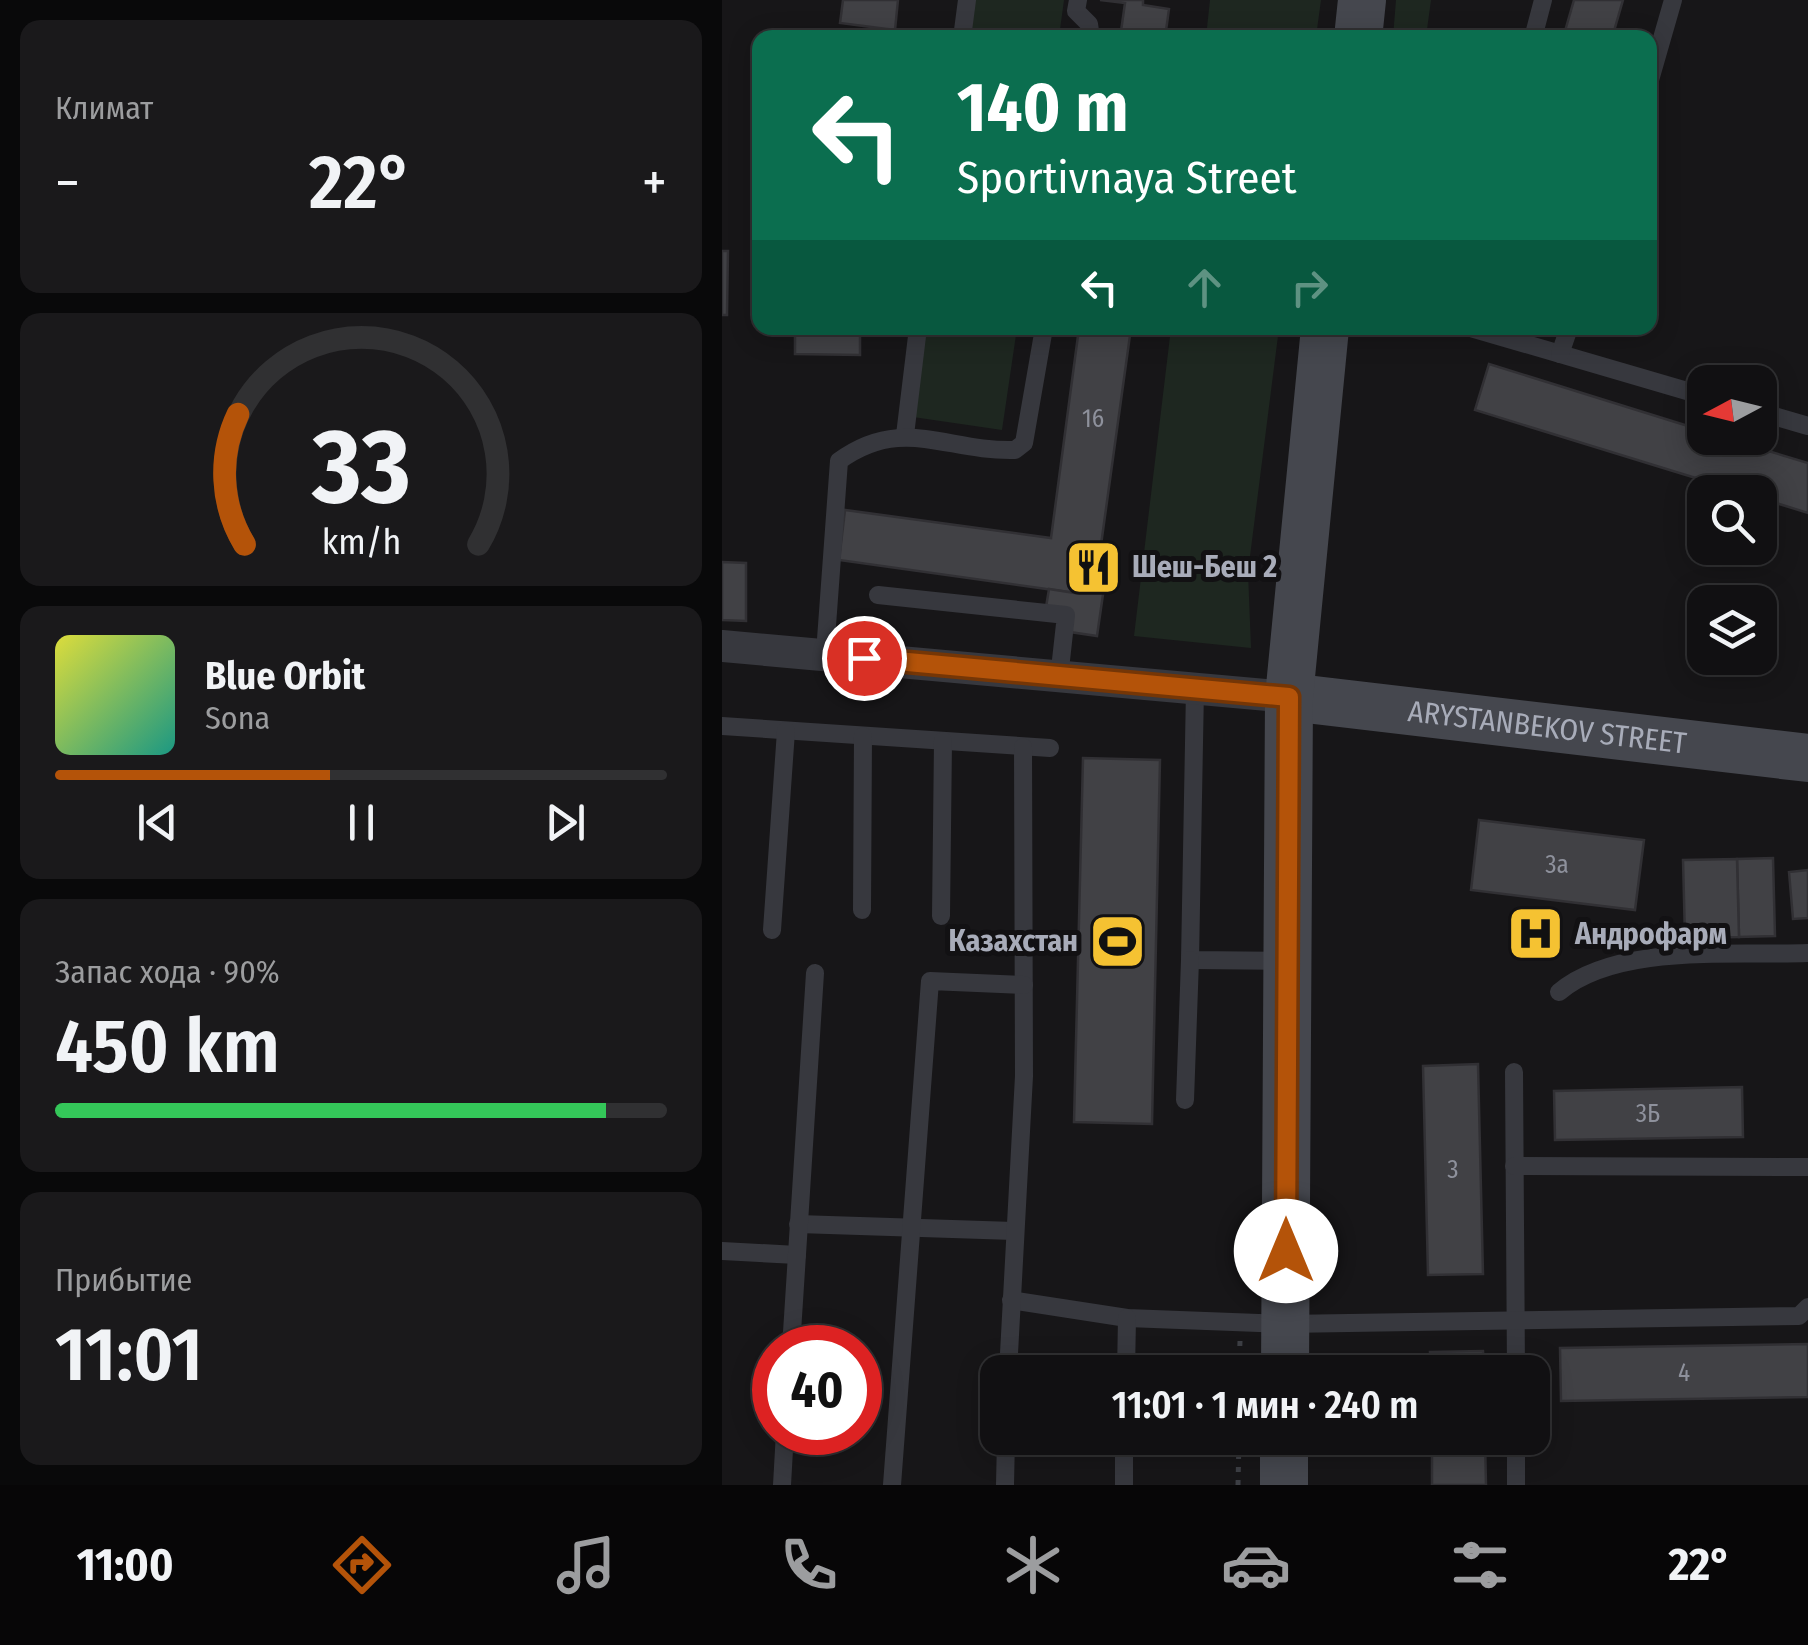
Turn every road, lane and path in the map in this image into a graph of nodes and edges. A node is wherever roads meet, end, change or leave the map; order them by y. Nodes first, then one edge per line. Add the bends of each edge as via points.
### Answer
1 (967, 0) edge
2 (1078, 0) edge
3 (1362, 0) edge
4 (1543, 0) edge
5 (1673, 0) edge
6 (963, 30) edge
7 (1089, 30) edge
8 (1359, 30) edge
9 (1535, 30) edge
10 (1657, 56) edge
11 (917, 335) edge
12 (1043, 335) edge
13 (1323, 335) edge
14 (1494, 335) edge
15 (1567, 335) edge
16 (1560, 354) junction
17 (1687, 391) edge
18 (1777, 417) edge
19 (1808, 426) edge
20 (905, 435) junction
21 (878, 596) dead end
22 (722, 646) edge
23 (824, 653) junction
24 (1059, 678) junction
25 (1196, 689) junction
26 (1289, 697) junction
27 (722, 726) edge
28 (786, 730) junction
29 (863, 736) junction
30 (943, 741) junction
31 (1023, 747) junction
32 (1050, 748) dead end
33 (1808, 758) edge
34 (862, 910) dead end
35 (941, 916) dead end
36 (772, 930) dead end
37 (1808, 953) edge
38 (1190, 960) junction
39 (1288, 960) junction
40 (815, 973) dead end
41 (1024, 985) junction
42 (1558, 992) dead end
43 (1514, 1072) dead end
44 (1185, 1100) dead end
45 (1514, 1166) junction
46 (1808, 1167) edge
47 (798, 1224) junction
48 (911, 1228) junction
49 (1014, 1231) junction
50 (722, 1251) edge
51 (796, 1255) junction
52 (1010, 1300) junction
53 (1808, 1306) edge
54 (1126, 1318) junction
55 (1515, 1320) junction
56 (1285, 1324) junction
57 (791, 1325) edge
58 (1008, 1355) edge
59 (1126, 1355) edge
60 (1285, 1355) edge
61 (1516, 1355) edge
62 (784, 1455) edge
63 (1006, 1455) edge
64 (1124, 1455) edge
65 (1238, 1455) edge
66 (1284, 1455) edge
67 (1516, 1455) edge
68 (782, 1485) edge
69 (892, 1485) edge
70 (1005, 1485) edge
71 (1124, 1485) edge
72 (1238, 1485) edge
73 (1284, 1485) edge
74 (1516, 1485) edge

1 - 6 lane
2 - 7 lane via 1076,11
3 - 8 street
4 - 9 lane
5 - 10 lane
11 - 20 lane
12 - 20 lane via 1024,443 1015,450
13 - 26 street
14 - 16 lane
15 - 16 lane
16 - 17 lane
18 - 19 lane
20 - 23 lane via 859,447 840,461
21 - 24 lane via 1066,616
22 - 23 street
23 - 24 street
24 - 25 street
25 - 26 street
25 - 38 lane
26 - 33 street, ARYSTANBEKOV STREET
26 - 39 street
27 - 28 lane
28 - 29 lane
28 - 36 lane
29 - 30 lane
29 - 34 lane
30 - 31 lane
30 - 35 lane
31 - 32 lane
31 - 41 lane
37 - 42 lane via 1654,958 1599,967
38 - 39 lane
38 - 44 lane
39 - 56 street
40 - 47 lane
41 - 48 lane via 930,981
41 - 49 lane
43 - 45 lane
45 - 46 lane
45 - 55 lane
47 - 48 lane
47 - 51 lane
48 - 49 lane
48 - 69 lane
49 - 52 lane
50 - 51 lane
51 - 57 lane
52 - 54 lane
52 - 58 lane
53 - 55 lane via 1798,1316
54 - 56 lane
54 - 59 lane
55 - 56 lane
55 - 61 lane
56 - 60 street
62 - 68 lane
63 - 70 lane
64 - 71 lane
65 - 72 path
66 - 73 street
67 - 74 lane

